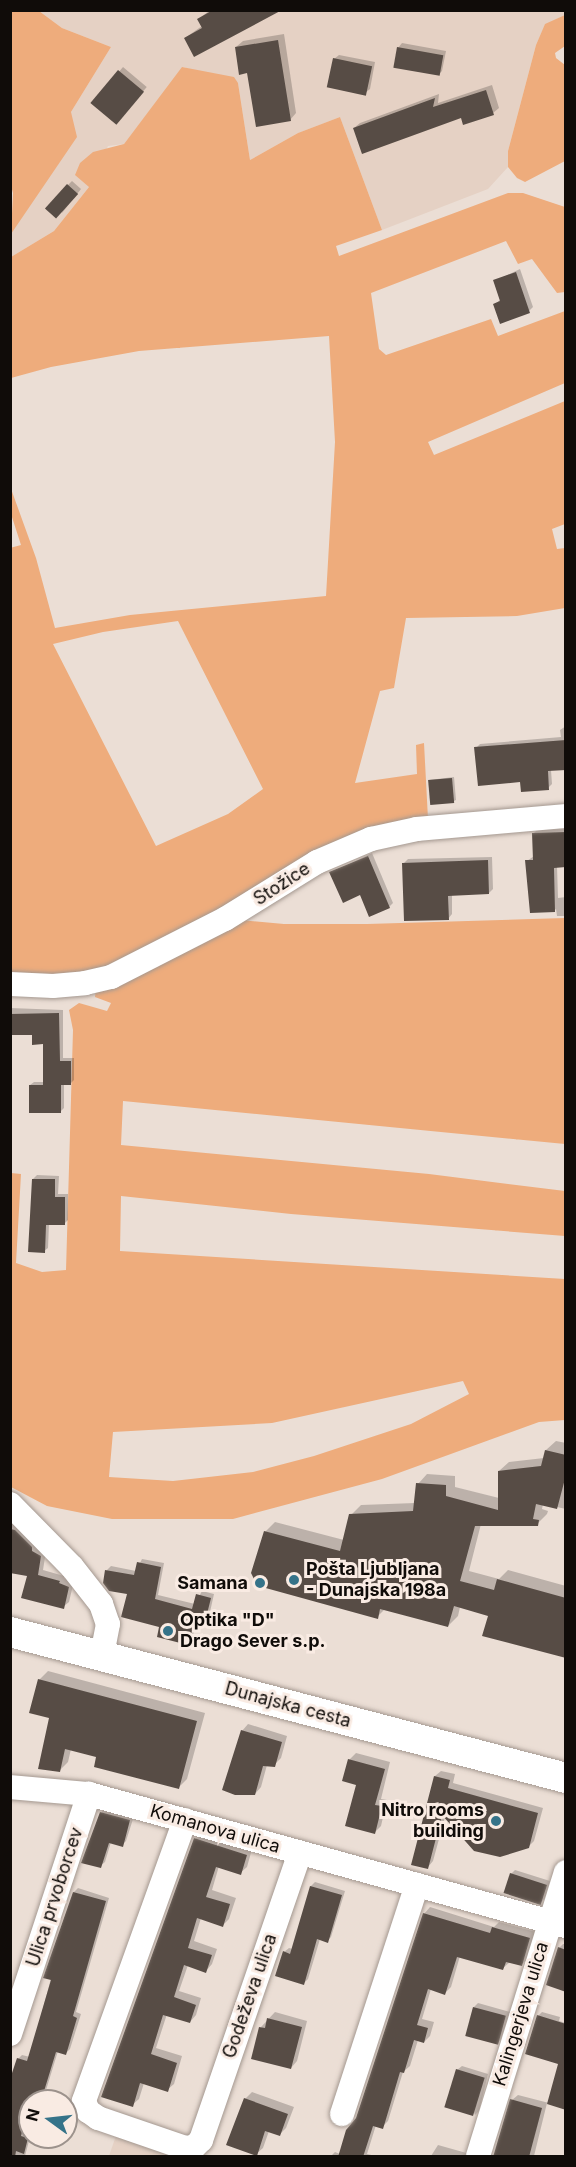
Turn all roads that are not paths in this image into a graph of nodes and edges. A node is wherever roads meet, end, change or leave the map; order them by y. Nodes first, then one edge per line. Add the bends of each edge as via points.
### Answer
1 (566, 816) edge
2 (10, 984) edge
3 (10, 1504) edge
4 (10, 1632) edge
5 (102, 1656) junction
6 (566, 1778) edge
7 (10, 1787) edge
8 (89, 1794) junction
9 (185, 1820) junction
10 (300, 1853) junction
11 (566, 1872) edge
12 (417, 1885) junction
13 (558, 1924) edge
14 (10, 2034) edge
15 (342, 2114) dead end
16 (478, 2157) edge

1 - 2 street, Stožice via 437,826 371,839 317,862 225,919 111,977 53,986
3 - 5 street via 72,1567 101,1604 108,1624
4 - 5 main road, Dunajska cesta
5 - 6 main road, Dunajska cesta
7 - 8 street, Komanova ulica
8 - 9 street, Komanova ulica
8 - 14 street, Ulica prvoborcev
9 - 10 street, Komanova ulica
9 - 10 street, Godeževa ulica via 84,2101 88,2111 98,2118 174,2144 194,2147 201,2140
10 - 12 street, Komanova ulica
11 - 13 street, Kalingerjeva ulica
12 - 13 street, Komanova ulica
12 - 15 street
13 - 16 street, Kalingerjeva ulica

